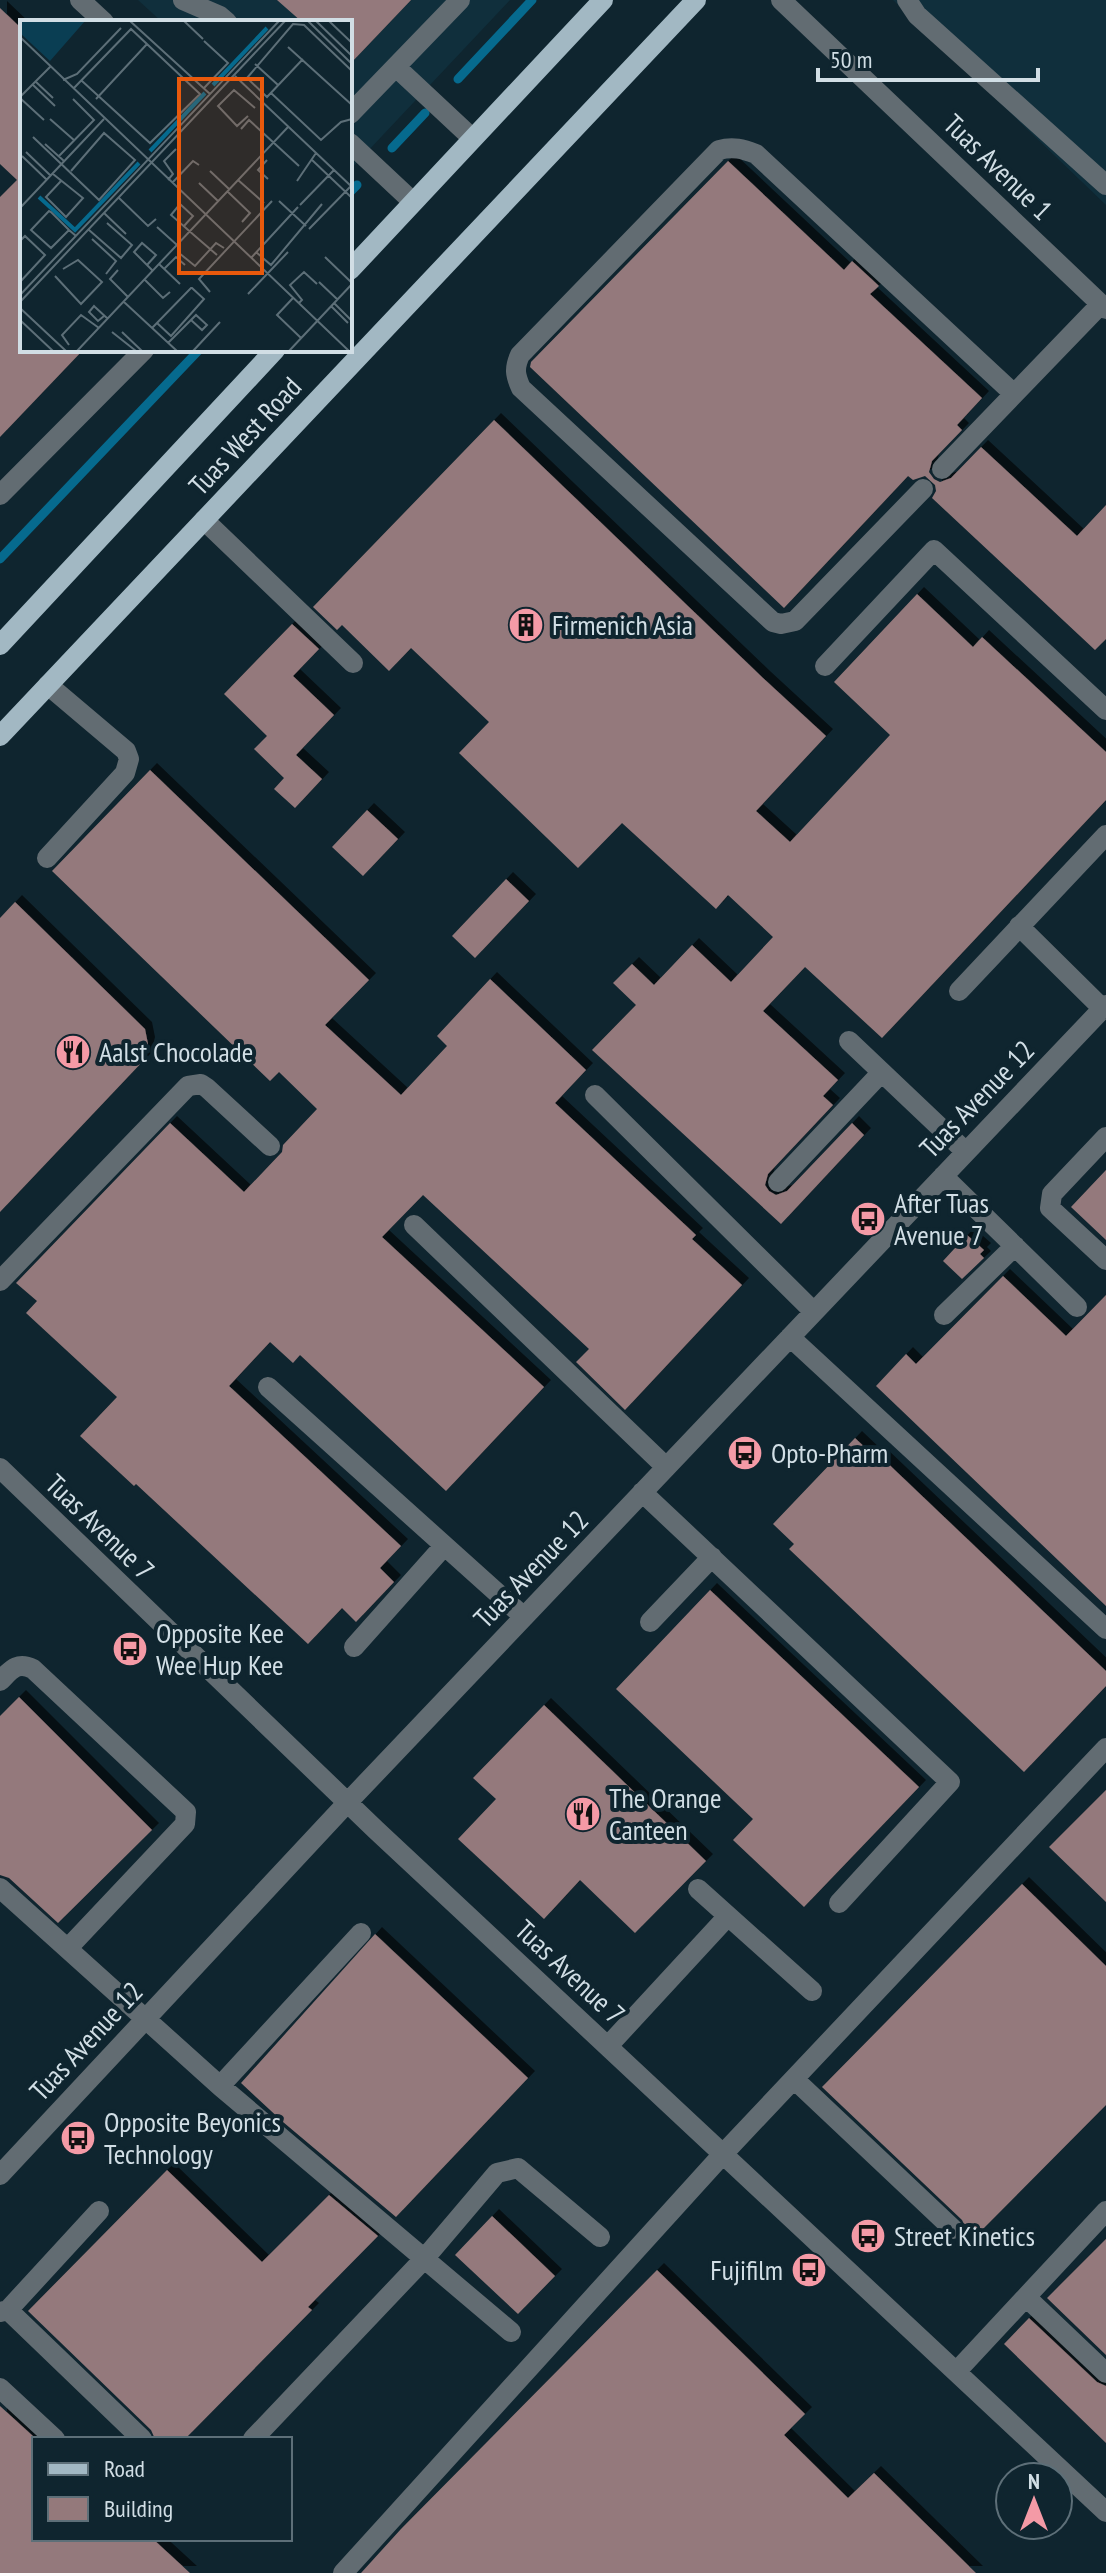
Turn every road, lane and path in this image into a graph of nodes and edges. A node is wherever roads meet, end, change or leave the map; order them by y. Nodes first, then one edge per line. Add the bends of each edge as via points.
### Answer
1 (80, 0) edge
2 (183, 0) edge
3 (460, 0) edge
4 (603, 0) edge
5 (696, 0) edge
6 (781, 0) edge
7 (907, 0) edge
8 (102, 20) edge
9 (225, 20) edge
10 (396, 67) junction
11 (352, 112) edge
12 (472, 138) junction
13 (352, 145) edge
14 (1106, 185) edge
15 (413, 202) junction
16 (352, 268) edge
17 (1104, 307) edge
18 (142, 352) edge
19 (273, 352) edge
20 (1014, 394) junction
21 (942, 469) dead end
22 (923, 489) dead end
23 (0, 495) edge
24 (204, 520) junction
25 (0, 645) edge
26 (353, 663) dead end
27 (825, 666) dead end
28 (48, 685) junction
29 (1106, 710) edge
30 (0, 736) edge
31 (1106, 835) edge
32 (47, 858) dead end
33 (1019, 926) junction
34 (959, 991) dead end
35 (1103, 1012) edge
36 (849, 1041) dead end
37 (881, 1073) junction
38 (595, 1095) dead end
39 (1106, 1137) edge
40 (270, 1146) dead end
41 (966, 1152) junction
42 (943, 1176) junction
43 (778, 1182) dead end
44 (414, 1225) dead end
45 (1015, 1246) junction
46 (1106, 1260) edge
47 (0, 1281) edge
48 (1077, 1307) dead end
49 (814, 1312) junction
50 (944, 1315) dead end
51 (790, 1337) junction
52 (268, 1387) dead end
53 (666, 1467) junction
54 (0, 1468) edge
55 (642, 1492) junction
56 (444, 1546) junction
57 (712, 1557) junction
58 (524, 1617) junction
59 (650, 1622) dead end
60 (1106, 1629) edge
61 (354, 1647) dead end
62 (0, 1681) edge
63 (1106, 1748) edge
64 (348, 1802) junction
65 (0, 1888) edge
66 (698, 1889) dead end
67 (839, 1903) dead end
68 (728, 1916) junction
69 (361, 1933) dead end
70 (68, 1948) junction
71 (812, 1991) dead end
72 (147, 2018) junction
73 (608, 2046) junction
74 (794, 2079) junction
75 (220, 2086) junction
76 (723, 2154) junction
77 (0, 2175) edge
78 (99, 2211) dead end
79 (1106, 2211) edge
80 (953, 2229) dead end
81 (600, 2237) dead end
82 (424, 2259) junction
83 (1026, 2297) junction
84 (4, 2311) edge
85 (511, 2332) dead end
86 (956, 2372) junction
87 (1106, 2373) edge
88 (0, 2388) edge
89 (53, 2437) edge
90 (140, 2437) edge
91 (255, 2437) edge
92 (1106, 2512) edge
93 (343, 2573) edge

1 - 8 street
2 - 9 street
3 - 10 street
4 - 12 main road
5 - 24 main road, Tuas West Road
6 - 17 street, Tuas Avenue 1
7 - 14 street via 917,15
10 - 11 street
10 - 12 street
12 - 15 main road
13 - 15 street
15 - 16 main road
17 - 20 street
18 - 23 street
19 - 25 main road, Tuas West Road
20 - 21 street
20 - 22 street via 756,154 729,147 708,161 515,366 521,388 773,622 795,621
24 - 26 street
24 - 28 main road, Tuas West Road
27 - 29 street via 934,550
28 - 30 main road, Tuas West Road
28 - 32 street via 129,759 125,773
31 - 33 street
33 - 34 street
33 - 35 street
35 - 41 street, Tuas Avenue 12
36 - 37 street
37 - 41 street
37 - 43 street
38 - 49 street
39 - 46 street via 1052,1194 1050,1208
40 - 47 street via 207,1088 188,1086
41 - 42 street, Tuas Avenue 12
42 - 45 street
42 - 49 street, Tuas Avenue 12
44 - 53 street
45 - 48 street
45 - 50 street
49 - 51 street, Tuas Avenue 12
51 - 53 street, Tuas Avenue 12
51 - 60 street
52 - 56 street
53 - 55 street, Tuas Avenue 12
54 - 64 street, Tuas Avenue 7
55 - 57 street
55 - 58 street, Tuas Avenue 12
56 - 58 street
56 - 61 street
57 - 59 street
57 - 67 street via 950,1782
58 - 64 street, Tuas Avenue 12
62 - 70 street via 14,1666 33,1669 186,1812 185,1824
63 - 74 street
64 - 72 street, Tuas Avenue 12
64 - 73 street, Tuas Avenue 7
65 - 70 street
66 - 68 street
68 - 71 street
68 - 73 street
69 - 75 street
70 - 72 street
72 - 75 street
72 - 77 street, Tuas Avenue 12
73 - 76 street, Tuas Avenue 7
74 - 76 street
74 - 80 street
75 - 82 street
76 - 86 street, Tuas Avenue 7
76 - 93 street
78 - 84 street
79 - 83 street
81 - 82 street via 518,2168 497,2173
82 - 85 street
82 - 91 street
83 - 86 street
83 - 87 street
84 - 90 street
86 - 92 street, Tuas Avenue 7
88 - 89 street

